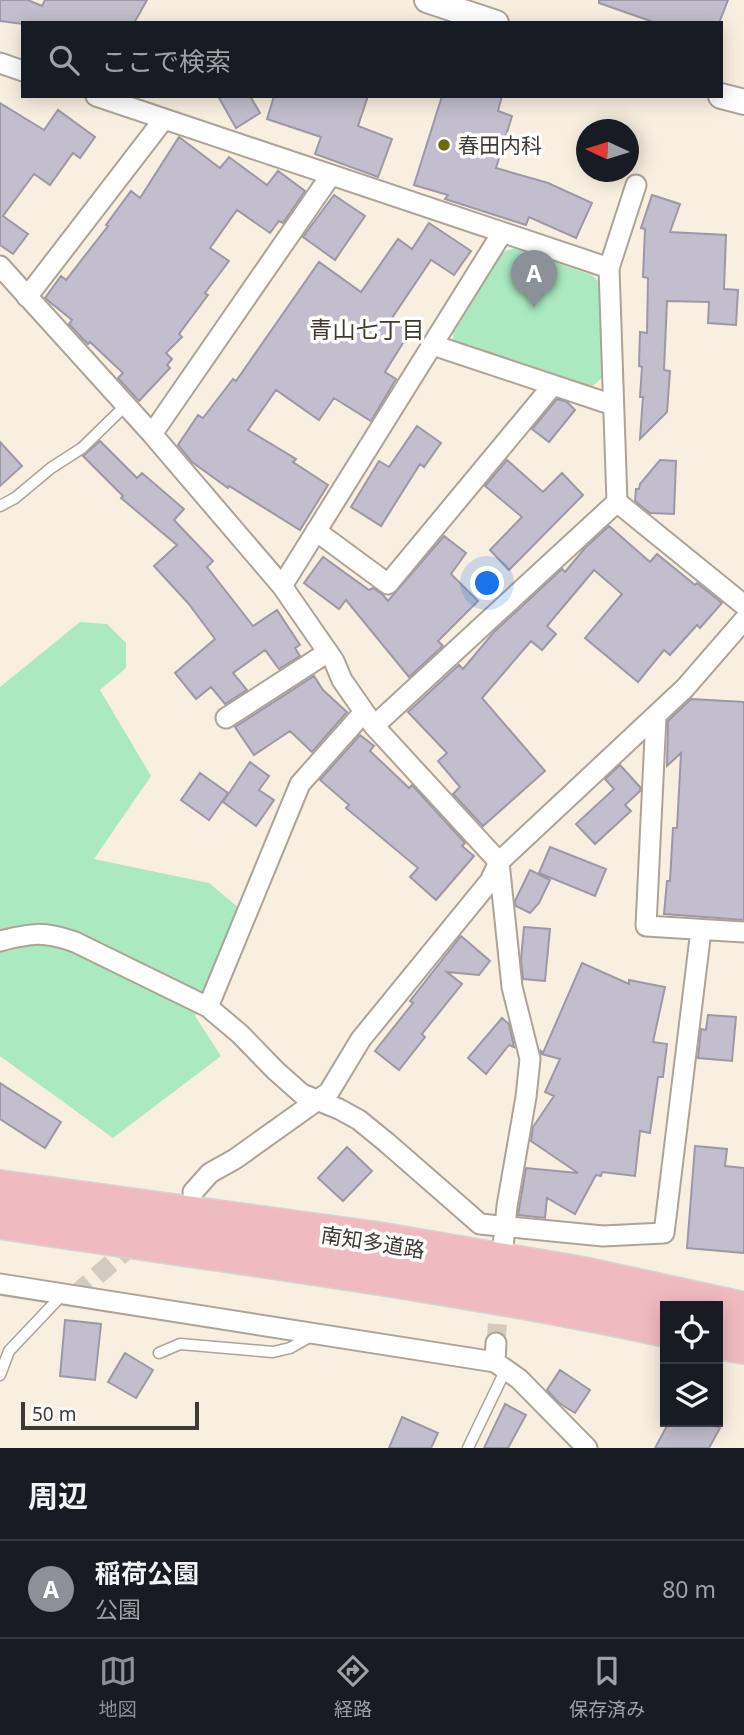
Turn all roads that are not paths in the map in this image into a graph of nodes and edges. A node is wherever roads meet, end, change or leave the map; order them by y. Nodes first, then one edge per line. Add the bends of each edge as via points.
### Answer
1 (427, 0) edge
2 (490, 21) edge
3 (0, 63) edge
4 (21, 70) edge
5 (723, 97) edge
6 (102, 98) edge
7 (744, 102) edge
8 (163, 119) junction
9 (331, 176) junction
10 (636, 185) dead end
11 (502, 233) junction
12 (0, 267) edge
13 (609, 268) junction
14 (27, 297) junction
15 (433, 345) junction
16 (553, 385) junction
17 (126, 405) junction
18 (613, 405) junction
19 (152, 434) junction
20 (618, 502) junction
21 (0, 506) edge
22 (316, 531) junction
23 (282, 586) junction
24 (744, 605) edge
25 (744, 620) edge
26 (328, 652) junction
27 (656, 716) junction
28 (226, 718) dead end
29 (369, 719) junction
30 (499, 862) junction
31 (701, 930) junction
32 (744, 932) edge
33 (0, 941) edge
34 (208, 1007) junction
35 (319, 1100) junction
36 (0, 1189) edge
37 (193, 1192) dead end
38 (0, 1220) edge
39 (503, 1237) junction
40 (0, 1284) edge
41 (64, 1293) junction
42 (744, 1311) edge
43 (660, 1327) edge
44 (316, 1333) junction
45 (723, 1341) edge
46 (744, 1345) edge
47 (159, 1353) dead end
48 (499, 1358) junction
49 (0, 1374) edge
50 (468, 1448) edge
51 (587, 1448) edge

1 - 2 street
3 - 4 street
5 - 7 street
6 - 8 street
8 - 9 street
8 - 14 street
9 - 11 street
9 - 19 street
10 - 13 street
11 - 13 street
11 - 15 street
12 - 14 street
13 - 18 street
14 - 17 street
15 - 16 street
15 - 22 street
16 - 18 street
16 - 22 street via 388,584
17 - 19 street
17 - 21 lane via 82,448
18 - 20 street
19 - 23 street
20 - 24 street
20 - 29 street
22 - 23 street
23 - 26 street
25 - 27 street
26 - 28 street
26 - 29 street
27 - 30 street
27 - 31 street via 646,926
29 - 30 street
29 - 34 street via 300,784
30 - 35 street via 490,881 361,1039 330,1092
30 - 39 street via 512,987 530,1059
31 - 32 street
31 - 39 street via 664,1233
33 - 34 street via 52,934
34 - 35 street via 302,1094
35 - 37 street via 210,1173
35 - 39 street via 359,1120 480,1224
36 - 42 highway, 南知多道路 via 372,1240 584,1276
38 - 43 highway, 南知多道路 via 367,1275
40 - 41 street
41 - 44 street
41 - 49 lane via 9,1350
44 - 47 lane via 273,1352 180,1344
44 - 48 street
45 - 46 highway
48 - 50 lane
48 - 51 street

